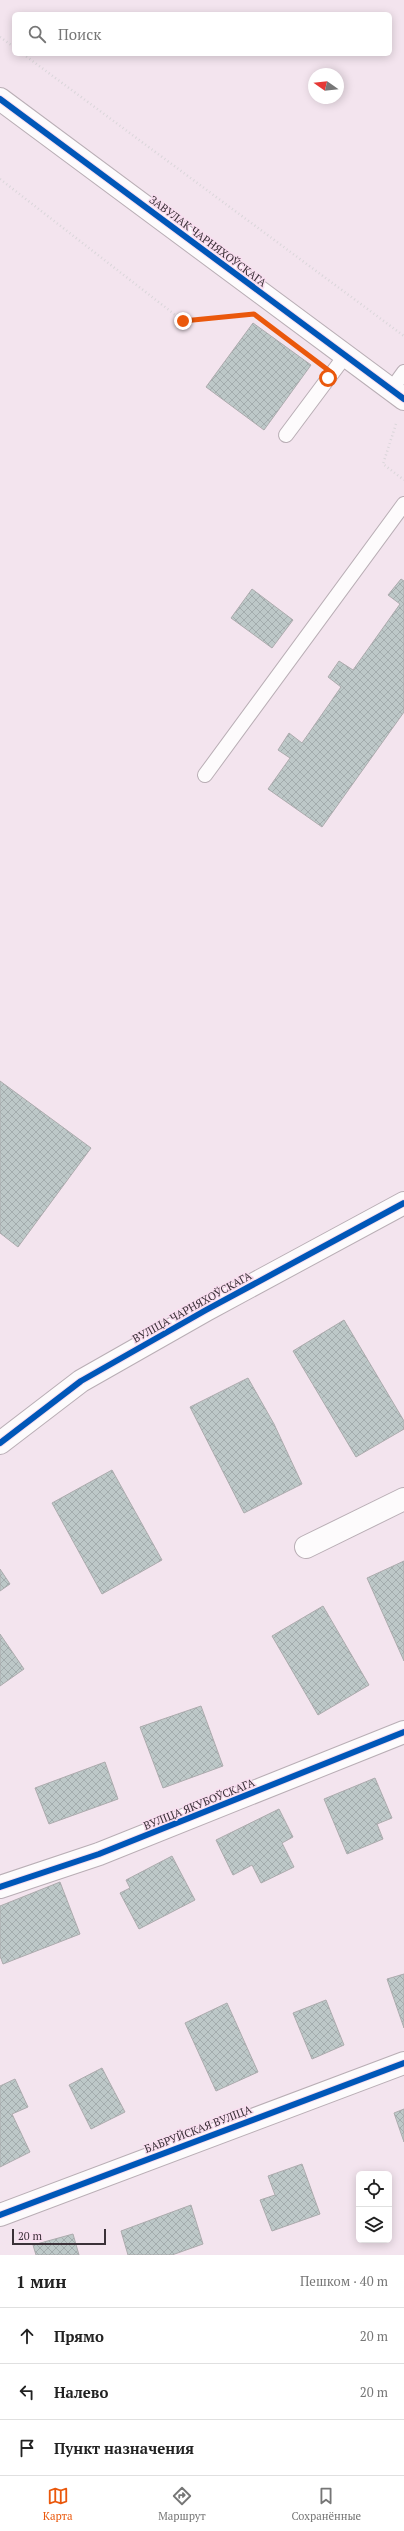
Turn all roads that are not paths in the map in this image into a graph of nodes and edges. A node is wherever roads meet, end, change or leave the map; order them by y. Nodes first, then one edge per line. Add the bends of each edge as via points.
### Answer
1 (0, 99) edge
2 (345, 356) junction
3 (404, 372) edge
4 (398, 395) edge
5 (286, 435) dead end
6 (404, 504) edge
7 (206, 774) dead end
8 (404, 1203) edge
9 (0, 1442) edge
10 (404, 1499) edge
11 (306, 1547) dead end
12 (404, 1732) edge
13 (0, 1887) edge
14 (404, 2063) edge
15 (0, 2215) edge

1 - 2 street, ЗАВУЛАК ЧАРНЯХОЎСКАГА
2 - 4 street, ЗАВУЛАК ЧАРНЯХОЎСКАГА
2 - 5 lane
3 - 4 lane
6 - 7 lane
8 - 9 street, ВУЛІЦА ЧАРНЯХОЎСКАГА via 81,1381
10 - 11 street
12 - 13 street, ВУЛІЦА ЯКУБОЎСКАГА via 99,1854
14 - 15 street, БАБРУЙСКАЯ ВУЛІЦА

